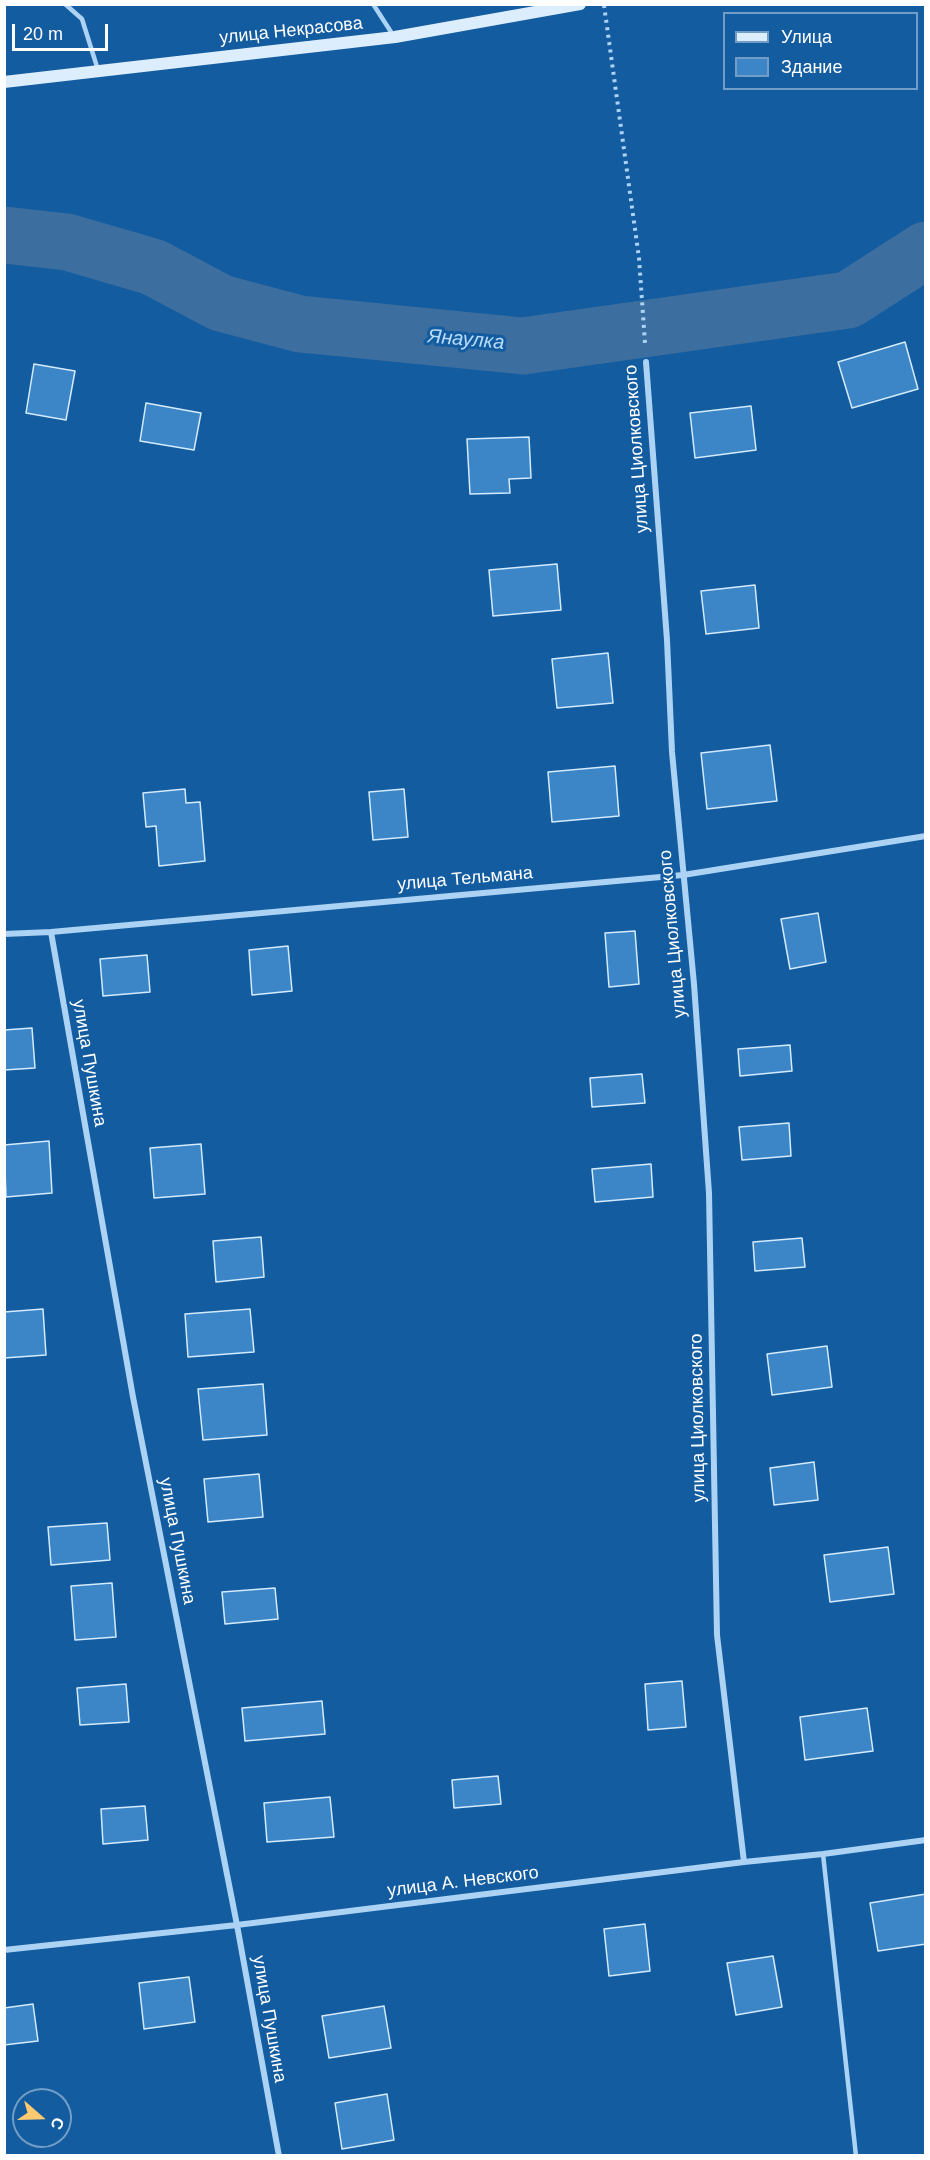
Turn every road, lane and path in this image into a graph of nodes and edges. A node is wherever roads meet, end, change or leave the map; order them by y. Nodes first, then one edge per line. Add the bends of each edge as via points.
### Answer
1 (65, 4) edge
2 (373, 4) edge
3 (580, 4) edge
4 (604, 4) edge
5 (395, 38) junction
6 (98, 71) junction
7 (4, 82) edge
8 (646, 362) joint
9 (926, 836) edge
10 (683, 875) junction
11 (51, 932) junction
12 (4, 934) edge
13 (926, 1840) edge
14 (823, 1854) junction
15 (744, 1862) junction
16 (237, 1924) junction
17 (4, 1950) edge
18 (279, 2156) edge
19 (856, 2156) edge

1 - 6 lane via 82,19
2 - 5 lane
3 - 5 street, улица Некрасова
4 - 8 path, улица Циолковского via 639,258
5 - 6 street, улица Некрасова
6 - 7 street, улица Некрасова
8 - 10 street, улица Циолковского
9 - 10 street, улица Тельмана
10 - 11 street, улица Тельмана
10 - 15 street, улица Циолковского via 709,1193 717,1635
11 - 12 street, улица Тельмана
11 - 16 street, улица Пушкина via 133,1397
13 - 14 street, улица А. Невского
14 - 15 street, улица А. Невского
14 - 19 lane
15 - 16 street, улица А. Невского
16 - 17 street, улица А. Невского
16 - 18 street, улица Пушкина

